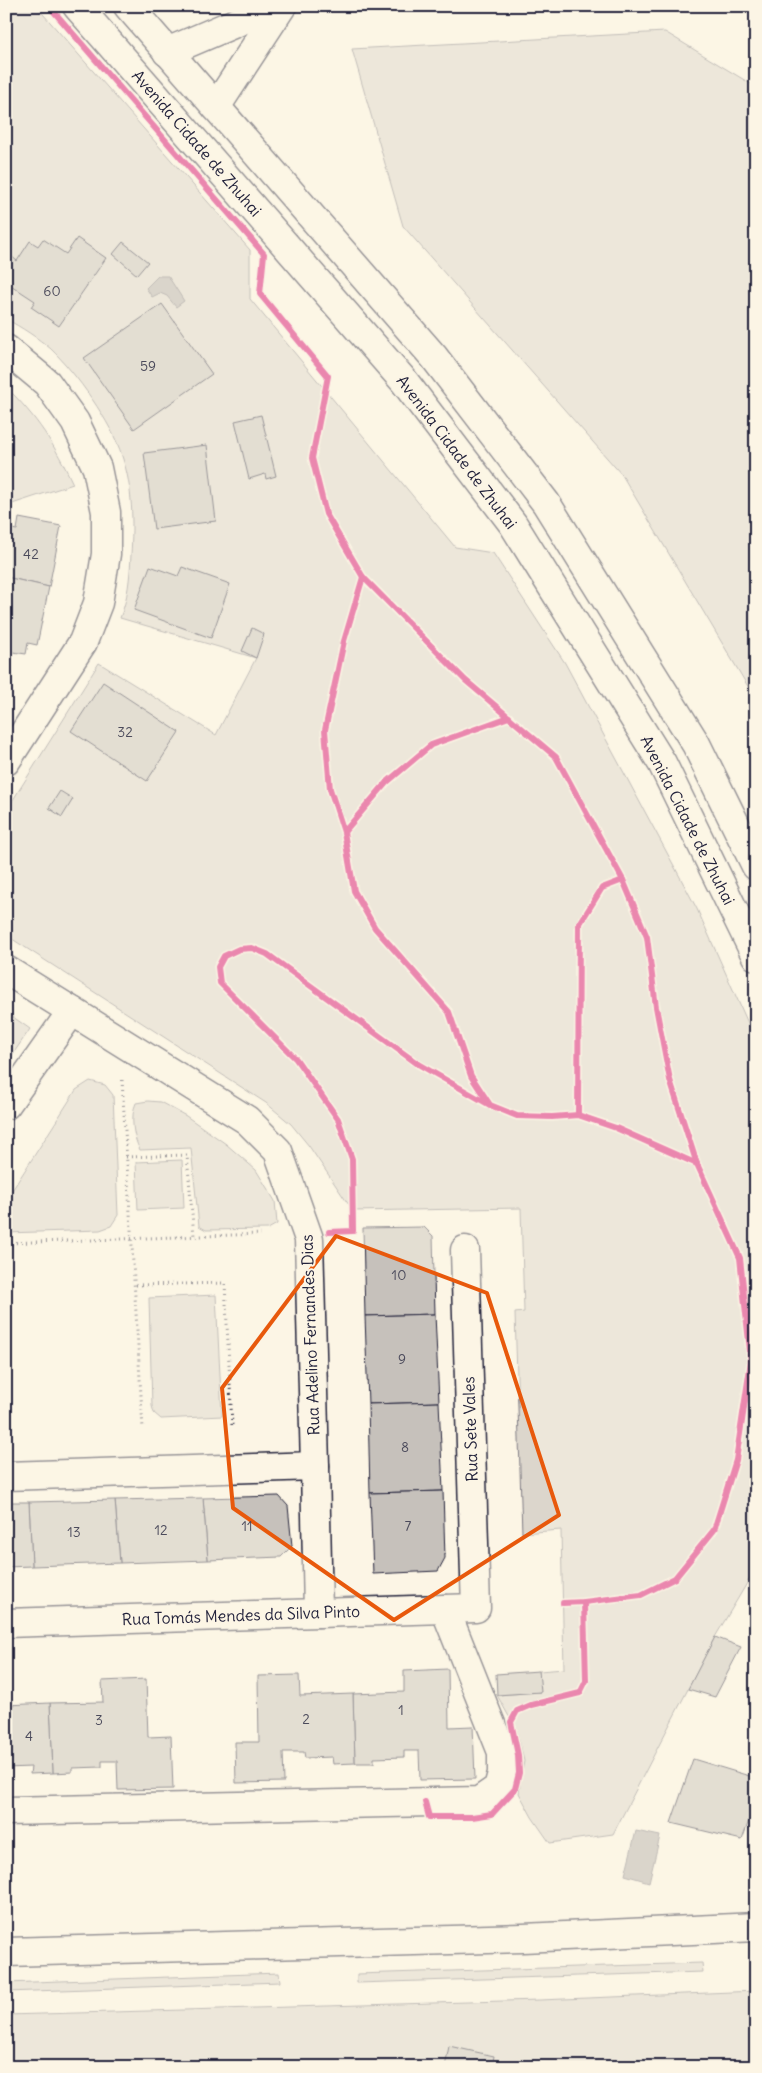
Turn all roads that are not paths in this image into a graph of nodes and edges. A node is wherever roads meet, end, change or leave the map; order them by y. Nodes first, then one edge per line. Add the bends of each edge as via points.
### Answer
1 (77, 6) edge
2 (128, 6) edge
3 (274, 6) edge
4 (282, 6) edge
5 (167, 52) junction
6 (216, 107) junction
7 (6, 349) edge
8 (6, 761) edge
9 (756, 866) edge
10 (756, 956) edge
11 (6, 970) edge
12 (72, 1011) junction
13 (6, 1105) edge
14 (465, 1250) dead end
15 (315, 1466) junction
16 (6, 1476) edge
17 (476, 1608) joint
18 (445, 1609) junction
19 (318, 1613) junction
20 (6, 1623) edge
21 (6, 1811) edge
22 (756, 1927) edge
23 (6, 1952) edge

1 - 10 street, Avenida Cidade de Zhuhai via 404,381 514,524 662,763
2 - 5 street
3 - 5 street
4 - 6 street
5 - 6 street
6 - 9 street via 434,356 546,502 696,744
7 - 8 street via 47,383 75,422 97,468 106,512 106,554 98,603 83,642
11 - 12 street, Rua Adelino Fernandes Dias
12 - 13 street
12 - 15 street, Rua Adelino Fernandes Dias via 247,1120 278,1151 309,1239
14 - 17 street, Rua Sete Vales
15 - 16 street
15 - 19 street, Rua Adelino Fernandes Dias
17 - 18 street, Rua Tomás Mendes da Silva Pinto
18 - 19 street, Rua Tomás Mendes da Silva Pinto
18 - 21 street via 502,1752 498,1788 479,1801
19 - 20 street, Rua Tomás Mendes da Silva Pinto
22 - 23 street via 523,1938

